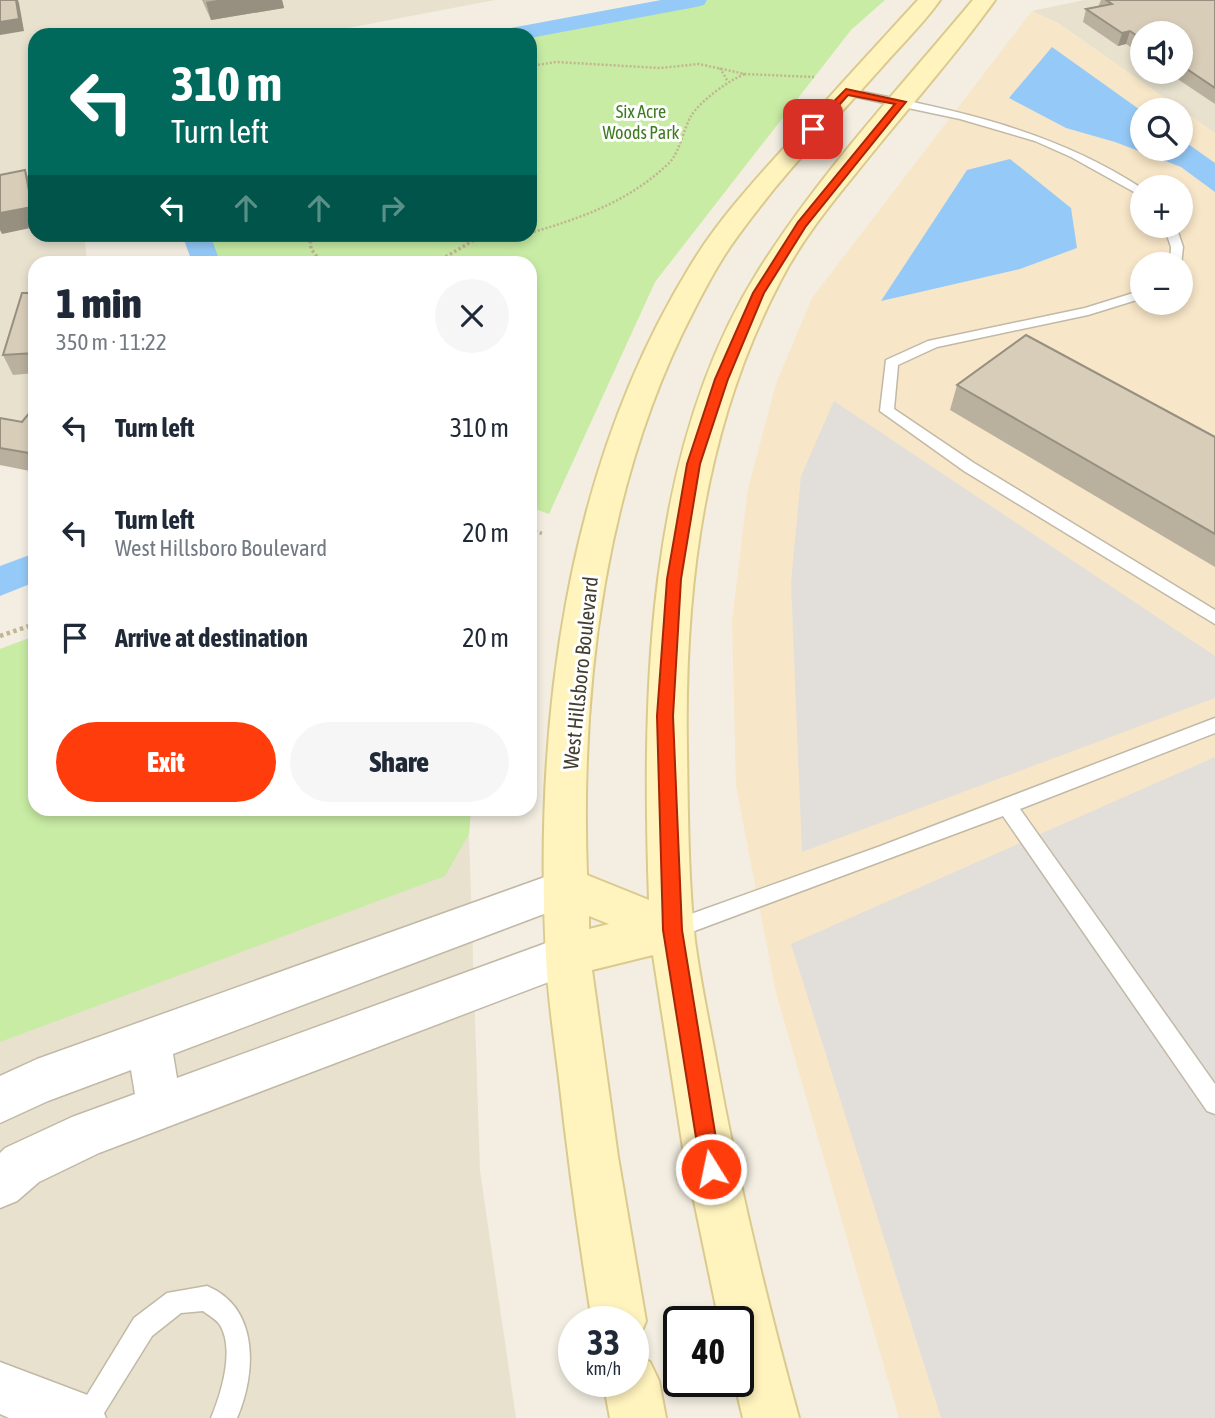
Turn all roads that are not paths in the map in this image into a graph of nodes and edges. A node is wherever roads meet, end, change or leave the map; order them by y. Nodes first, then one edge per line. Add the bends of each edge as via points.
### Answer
1 (929, 0) edge
2 (984, 0) edge
3 (830, 84) junction
4 (901, 102) junction
5 (1130, 184) edge
6 (1130, 298) edge
7 (1215, 618) edge
8 (1215, 725) edge
9 (1007, 806) junction
10 (566, 887) junction
11 (673, 930) junction
12 (568, 955) junction
13 (148, 1041) junction
14 (0, 1100) edge
15 (1215, 1103) edge
16 (160, 1108) junction
17 (0, 1184) edge
18 (617, 1306) edge
19 (0, 1388) edge
20 (634, 1397) edge
21 (79, 1418) edge
22 (86, 1418) edge
23 (224, 1418) edge
24 (638, 1418) edge
25 (771, 1418) edge

1 - 3 street, West Hillsboro Boulevard
2 - 4 street
3 - 4 lane
3 - 10 street, West Hillsboro Boulevard via 709,258 663,341 633,416 601,522 584,600 571,738
4 - 5 lane via 985,122 1075,152
4 - 11 street via 799,228 758,293 722,379 694,464 668,642 665,716
6 - 7 lane via 933,344 891,363 887,411 969,467
8 - 9 lane
9 - 11 lane
9 - 15 lane
10 - 11 street
10 - 12 street, West Hillsboro Boulevard
10 - 13 street
11 - 12 street
11 - 25 street via 715,1192
12 - 16 street
12 - 18 street, West Hillsboro Boulevard
13 - 14 street
13 - 16 street
16 - 17 street via 22,1165
19 - 21 street
20 - 24 street
22 - 23 lane via 143,1327 176,1302 207,1298 231,1319 238,1360 234,1399

